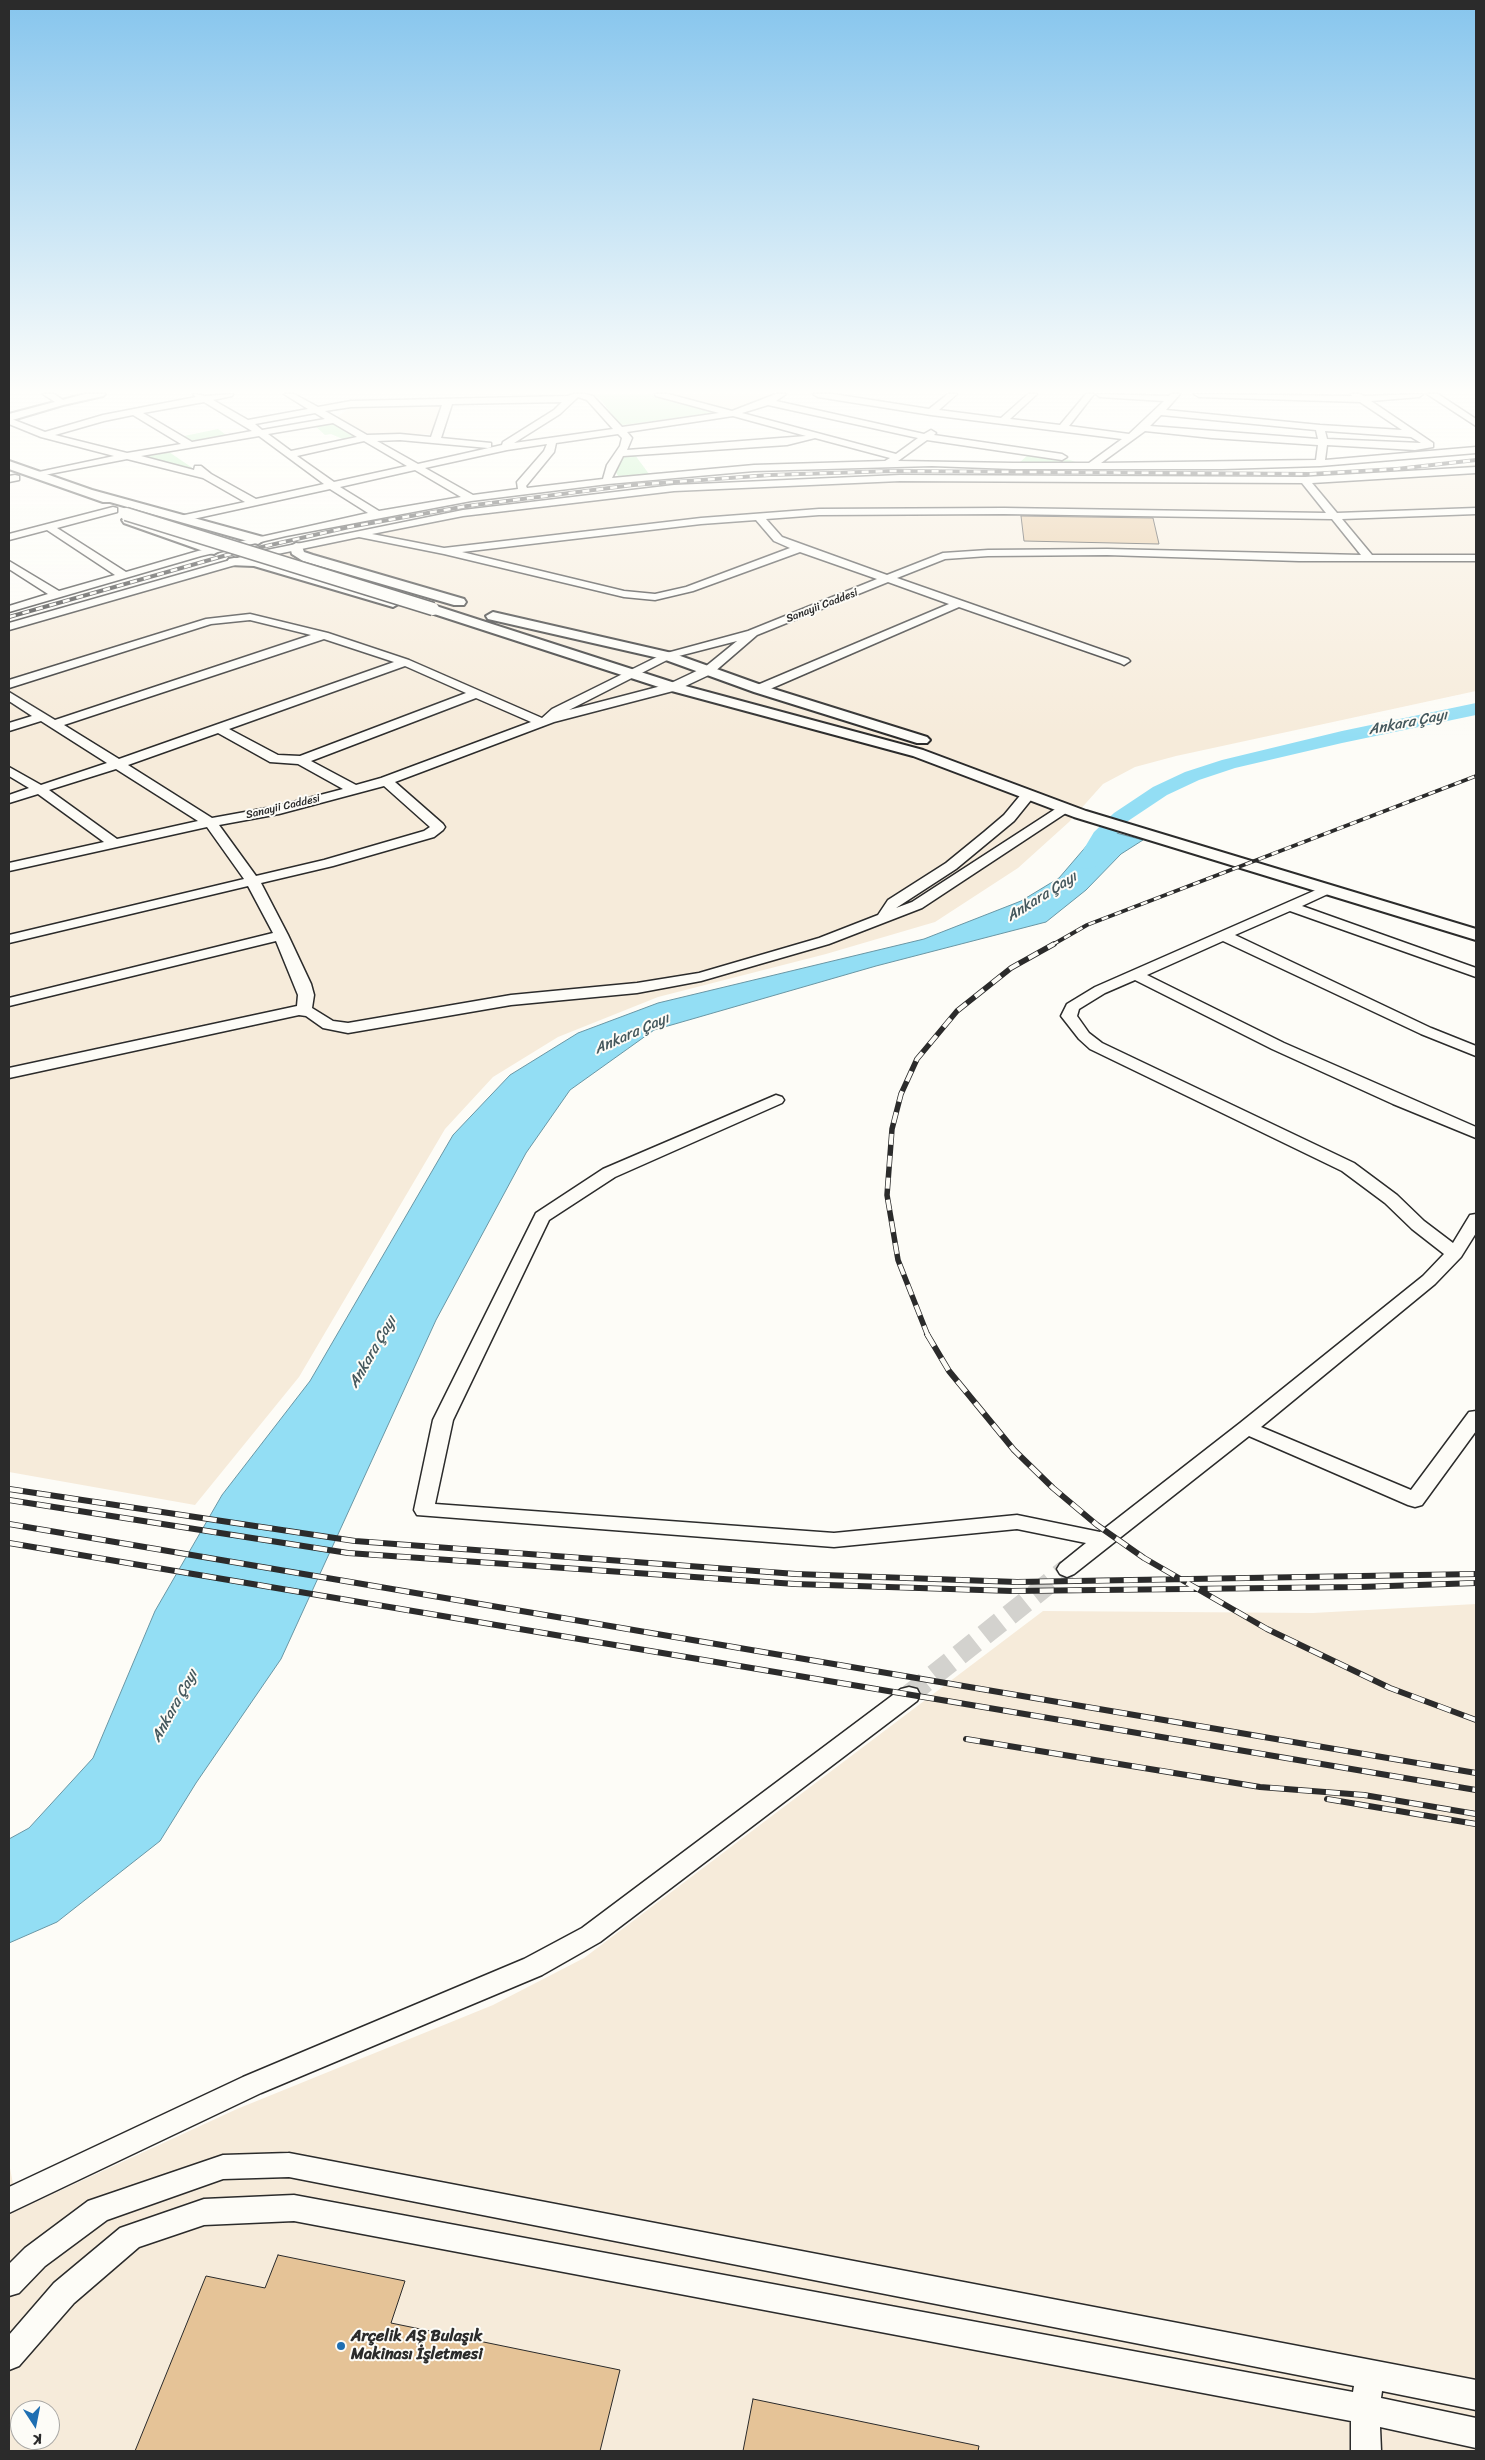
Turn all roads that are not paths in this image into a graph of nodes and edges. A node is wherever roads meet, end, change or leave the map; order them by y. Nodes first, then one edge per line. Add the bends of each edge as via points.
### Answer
1 (115, 509) edge
2 (120, 509) edge
3 (151, 509) edge
4 (228, 509) edge
5 (368, 509) edge
6 (407, 509) edge
7 (492, 509) edge
8 (1330, 509) edge
9 (1476, 511) edge
10 (126, 512) junction
11 (376, 514) junction
12 (1336, 516) junction
13 (759, 517) junction
14 (184, 518) junction
15 (49, 528) junction
16 (217, 529) junction
17 (354, 535) junction
18 (9, 537) edge
19 (258, 540) junction
20 (186, 541) junction
21 (296, 547) junction
22 (800, 548) junction
23 (214, 550) junction
24 (444, 551) junction
25 (308, 558) junction
26 (1369, 558) junction
27 (1476, 558) edge
28 (234, 562) junction
29 (9, 564) edge
30 (290, 572) junction
31 (125, 576) junction
32 (892, 578) junction
33 (57, 595) junction
34 (960, 603) junction
35 (437, 606) junction
36 (9, 609) edge
37 (491, 615) junction
38 (478, 624) junction
39 (9, 627) edge
40 (752, 633) junction
41 (324, 635) junction
42 (667, 656) junction
43 (1124, 661) dead end
44 (404, 662) junction
45 (709, 670) junction
46 (631, 674) junction
47 (9, 684) edge
48 (673, 687) junction
49 (759, 689) junction
50 (476, 694) junction
51 (9, 696) edge
52 (42, 717) junction
53 (545, 720) junction
54 (54, 724) junction
55 (9, 727) edge
56 (219, 728) junction
57 (301, 760) junction
58 (118, 764) junction
59 (9, 771) edge
60 (386, 781) junction
61 (39, 789) junction
62 (355, 790) junction
63 (1028, 795) junction
64 (9, 800) edge
65 (1078, 809) junction
66 (210, 822) junction
67 (1150, 828) junction
68 (116, 844) junction
69 (9, 868) edge
70 (252, 880) junction
71 (1325, 890) junction
72 (1289, 906) junction
73 (882, 917) junction
74 (1476, 920) edge
75 (281, 935) junction
76 (1476, 935) edge
77 (1222, 936) junction
78 (9, 939) edge
79 (1476, 973) edge
80 (1134, 974) junction
81 (9, 1002) edge
82 (304, 1010) junction
83 (1476, 1051) edge
84 (11, 1069) edge
85 (776, 1100) dead end
86 (1476, 1133) edge
87 (1476, 1219) edge
88 (1455, 1254) junction
89 (1476, 1417) edge
90 (1247, 1428) junction
91 (1104, 1540) junction
92 (1067, 1569) tunnel mouth
93 (909, 1695) tunnel mouth
94 (9, 2200) edge
95 (9, 2284) edge
96 (9, 2356) edge
97 (1370, 2374) junction
98 (1476, 2395) edge
99 (1365, 2409) junction
100 (1476, 2433) edge
101 (1366, 2451) edge

1 - 10 main road
2 - 10 main road
3 - 14 main road
4 - 14 street
5 - 11 street
6 - 11 street
7 - 17 street
8 - 12 street
9 - 12 street
10 - 15 street
10 - 20 main road via 122,518
10 - 35 main road, bridge
11 - 19 street
12 - 13 street via 985,511 820,512
12 - 26 street
13 - 22 street via 778,539
13 - 24 street
14 - 16 main road
15 - 18 street
15 - 31 street
16 - 19 main road
16 - 20 main road via 223,534 216,539
17 - 21 street
17 - 24 street
19 - 23 street
20 - 23 main road
21 - 25 main road via 298,554
21 - 28 street
22 - 24 street via 689,589 655,597 624,594
22 - 32 street
23 - 31 street
25 - 30 main road via 293,555 281,559 279,564
25 - 37 main road via 466,604
26 - 27 street, Sanayii Caddesi
26 - 32 street, Sanayii Caddesi via 988,552 943,556
28 - 30 main road via 255,562
28 - 39 street
29 - 33 street
30 - 38 main road via 425,612
31 - 33 street
32 - 34 street
32 - 40 street, Sanayii Caddesi
33 - 36 street
34 - 43 street
34 - 49 street
35 - 37 main road
35 - 38 main road
37 - 42 main road
38 - 46 main road
40 - 42 street, Sanayii Caddesi
40 - 45 street, Sanayii Caddesi
41 - 44 street
41 - 47 street via 264,618 221,619
41 - 54 street
42 - 45 main road
42 - 46 street, Sanayii Caddesi
44 - 50 street
44 - 56 street
45 - 48 street, Sanayii Caddesi
45 - 49 main road
46 - 48 main road
46 - 53 street, Sanayii Caddesi
48 - 53 street, Sanayii Caddesi
48 - 63 main road via 918,753
49 - 65 main road via 925,741
50 - 53 street
50 - 57 street
51 - 52 street
52 - 54 street
52 - 55 street
53 - 60 street, Sanayii Caddesi
54 - 58 street
56 - 57 street via 274,759
56 - 58 street
57 - 62 street
58 - 61 street
58 - 66 street
59 - 61 street
60 - 62 street, Sanayii Caddesi
60 - 70 street via 438,827 429,834 328,864
61 - 64 street
61 - 68 street
62 - 66 street, Sanayii Caddesi via 279,810
63 - 65 main road
63 - 73 street via 989,835 951,866 893,903
65 - 67 main road
65 - 73 street via 917,905
66 - 68 street, Sanayii Caddesi
66 - 70 street
67 - 71 main road
67 - 74 main road
68 - 69 street, Sanayii Caddesi
70 - 75 street
70 - 78 street
71 - 72 street
71 - 76 main road
72 - 77 street
72 - 79 street
73 - 82 street via 808,946 659,985 511,1000 348,1028 328,1025
75 - 81 street
75 - 82 street via 306,996
77 - 80 street
77 - 83 street
80 - 86 street via 1278,1046
80 - 88 street via 1072,1007 1069,1016 1084,1036 1096,1046 1348,1167
82 - 84 street
85 - 91 street via 609,1173 542,1217 444,1420 424,1510 834,1540 1017,1522
87 - 88 street
88 - 90 street via 1429,1280
89 - 90 street via 1415,1500
90 - 91 street
91 - 92 street
93 - 94 street via 591,1935 534,1967 252,2085
95 - 97 street via 35,2257 98,2210 223,2167 289,2165
96 - 99 street via 64,2293 130,2237 204,2212 294,2208
97 - 98 street
97 - 99 street
99 - 100 street
99 - 101 street

